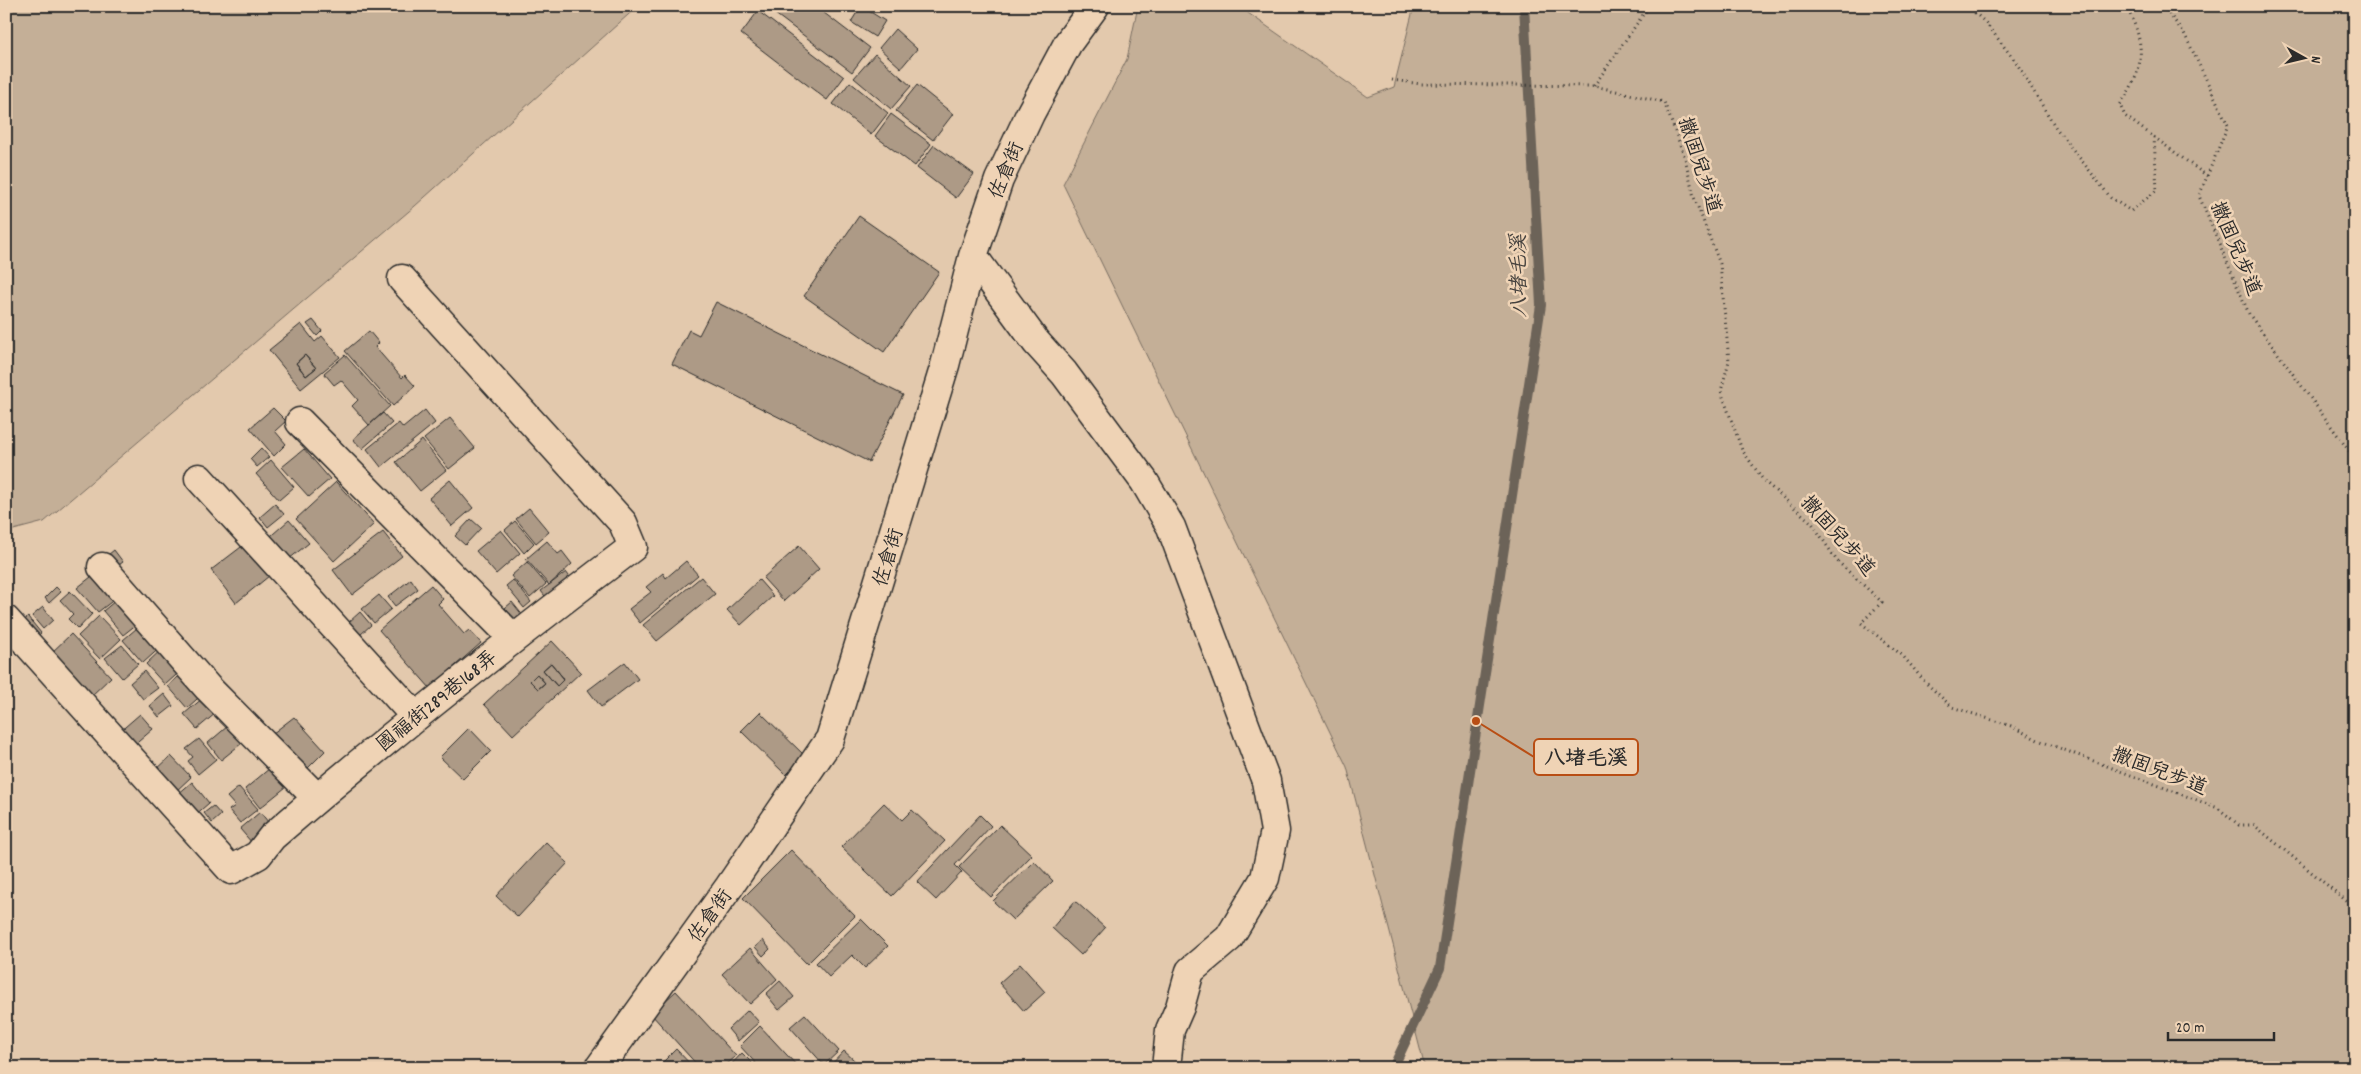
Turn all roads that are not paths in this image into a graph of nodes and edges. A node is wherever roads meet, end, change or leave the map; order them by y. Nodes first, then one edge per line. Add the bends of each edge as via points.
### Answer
1 (1095, 6) edge
2 (973, 256) junction
3 (402, 279) dead end
4 (300, 422) dead end
5 (199, 478) dead end
6 (102, 567) dead end
7 (6, 620) edge
8 (513, 638) junction
9 (415, 716) junction
10 (317, 798) junction
11 (599, 1068) edge
12 (1166, 1068) edge

1 - 2 street, 佐倉街 via 1068,43 1030,114 999,180
2 - 11 street, 佐倉街 via 945,365 830,739
2 - 12 street via 1144,481 1171,527 1266,781 1275,830 1265,878 1230,938 1190,971 1170,1030
3 - 8 street, 國福街289巷168弄 via 623,523 633,547
4 - 8 street
5 - 9 street
6 - 10 street via 208,688
7 - 10 street, 國福街289巷168弄 via 231,870 258,855 272,837
8 - 9 street, 國福街289巷168弄
9 - 10 street, 國福街289巷168弄

